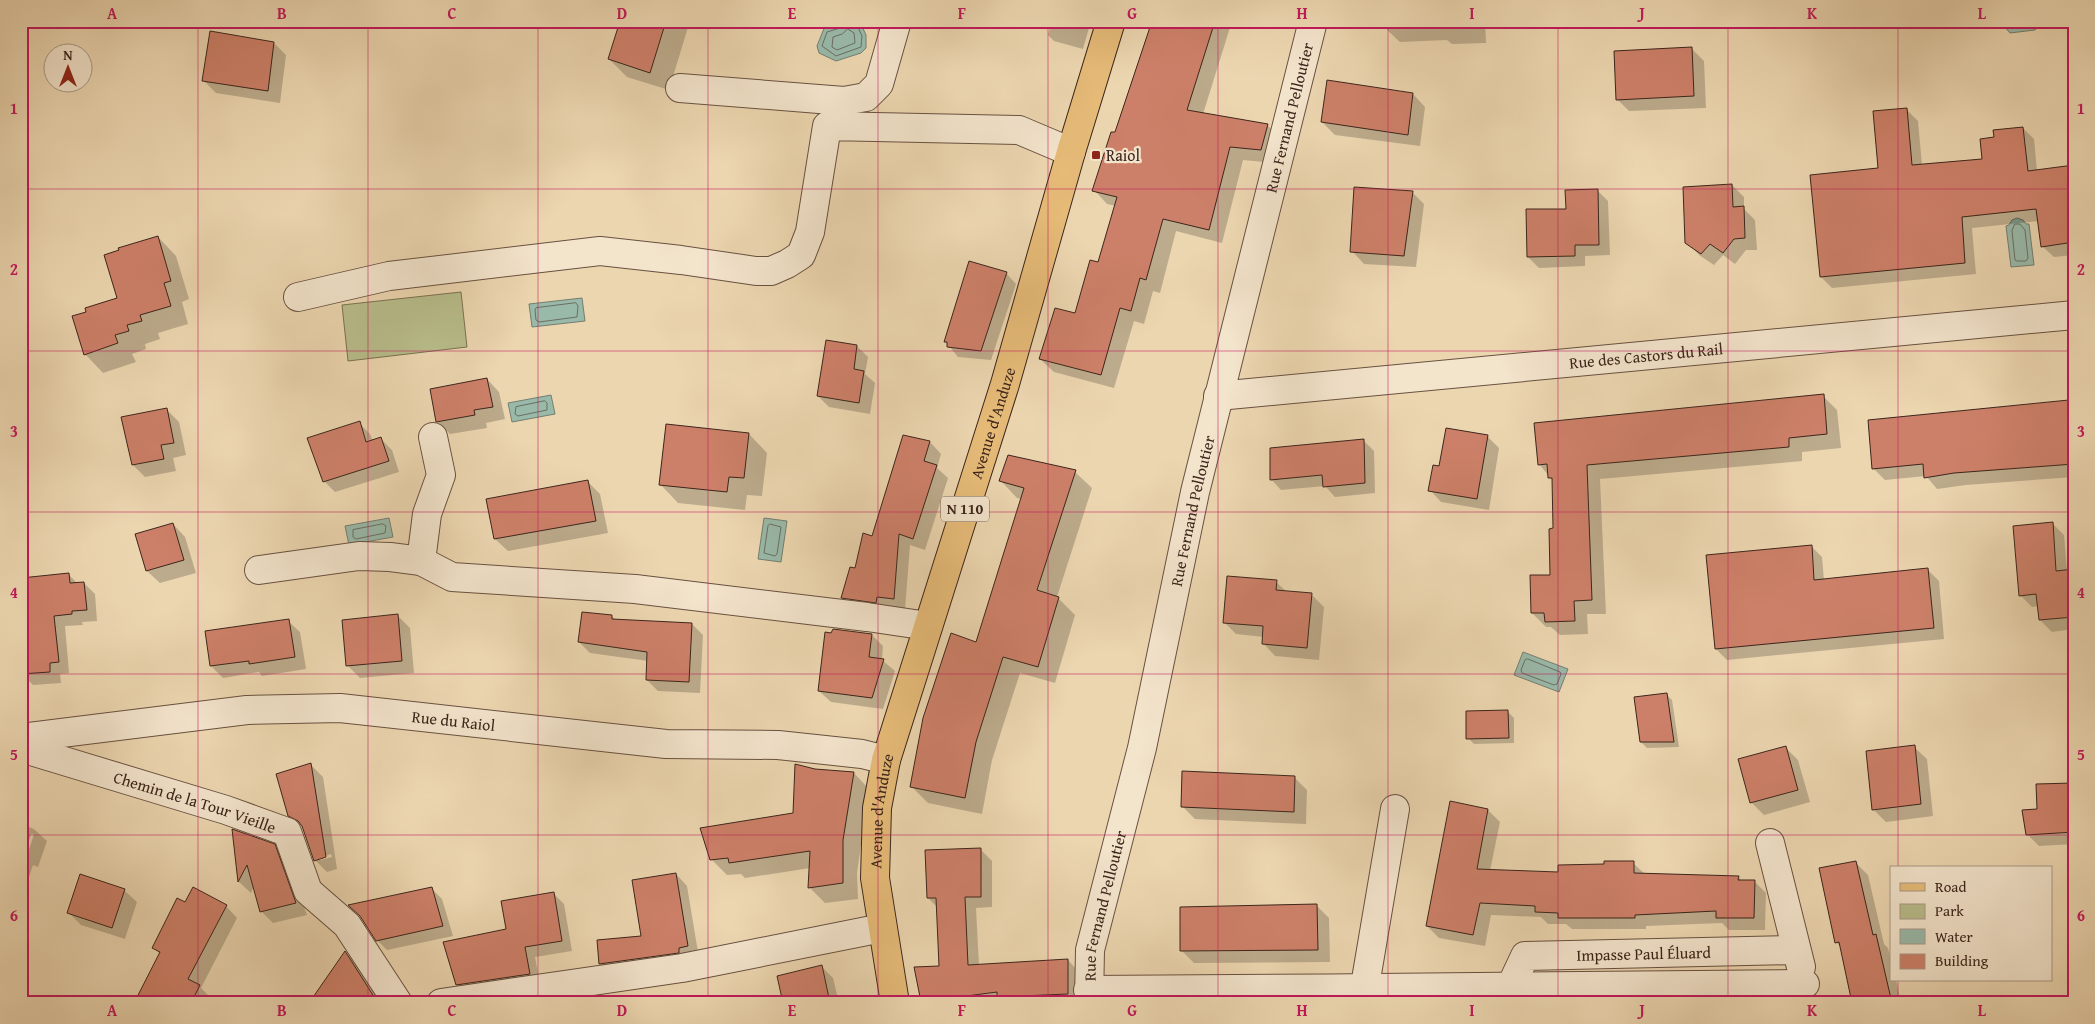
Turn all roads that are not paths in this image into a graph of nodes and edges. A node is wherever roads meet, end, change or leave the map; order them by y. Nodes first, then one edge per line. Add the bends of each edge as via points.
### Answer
1 (897, 21) edge
2 (1111, 21) edge
3 (1313, 21) edge
4 (680, 88) dead end
5 (1071, 152) junction
6 (298, 297) dead end
7 (2074, 315) edge
8 (1218, 396) junction
9 (433, 437) dead end
10 (420, 561) junction
11 (259, 570) dead end
12 (928, 626) junction
13 (21, 738) edge
14 (21, 748) edge
15 (886, 760) junction
16 (1395, 809) dead end
17 (1770, 843) dead end
18 (882, 928) junction
19 (1796, 950) junction
20 (1510, 988) junction
21 (1807, 993) edge
22 (1363, 995) edge
23 (1595, 995) edge
24 (1089, 996) edge
25 (398, 1003) edge
26 (440, 1003) edge
27 (894, 1003) edge

1 - 4 street via 879,84 866,97 844,101
2 - 5 main road, Avenue d'Anduze / N 110
3 - 8 street, Rue Fernand Pelloutier
5 - 6 street via 1019,130 827,126 810,232 801,255 771,271 600,251 389,276
5 - 12 main road, Avenue d'Anduze / N 110 via 1005,384
7 - 8 street, Rue des Castors du Rail
8 - 24 street, Rue Fernand Pelloutier via 1194,492 1142,748 1090,950
9 - 10 street via 441,475 427,514
10 - 11 street via 390,556 359,556
10 - 12 street via 452,577 636,589
12 - 15 main road, Avenue d'Anduze / N 110
13 - 15 street, Rue du Raiol via 247,710 340,708 666,744 778,745 862,754
14 - 25 street, Chemin de la Tour Vieille via 226,810 287,832 308,891 347,925
15 - 18 main road, Avenue d'Anduze / N 110 via 878,808 875,878
16 - 22 street
17 - 19 street, Impasse Paul Éluard
18 - 26 street via 682,968
18 - 27 main road, Avenue d'Anduze / N 110
19 - 20 street, Impasse Paul Éluard via 1525,956
19 - 21 street, Impasse Paul Éluard
20 - 22 street, Impasse Paul Éluard
20 - 23 street, Impasse Paul Éluard
21 - 23 street, Impasse Paul Éluard
22 - 24 street, Impasse Paul Éluard

